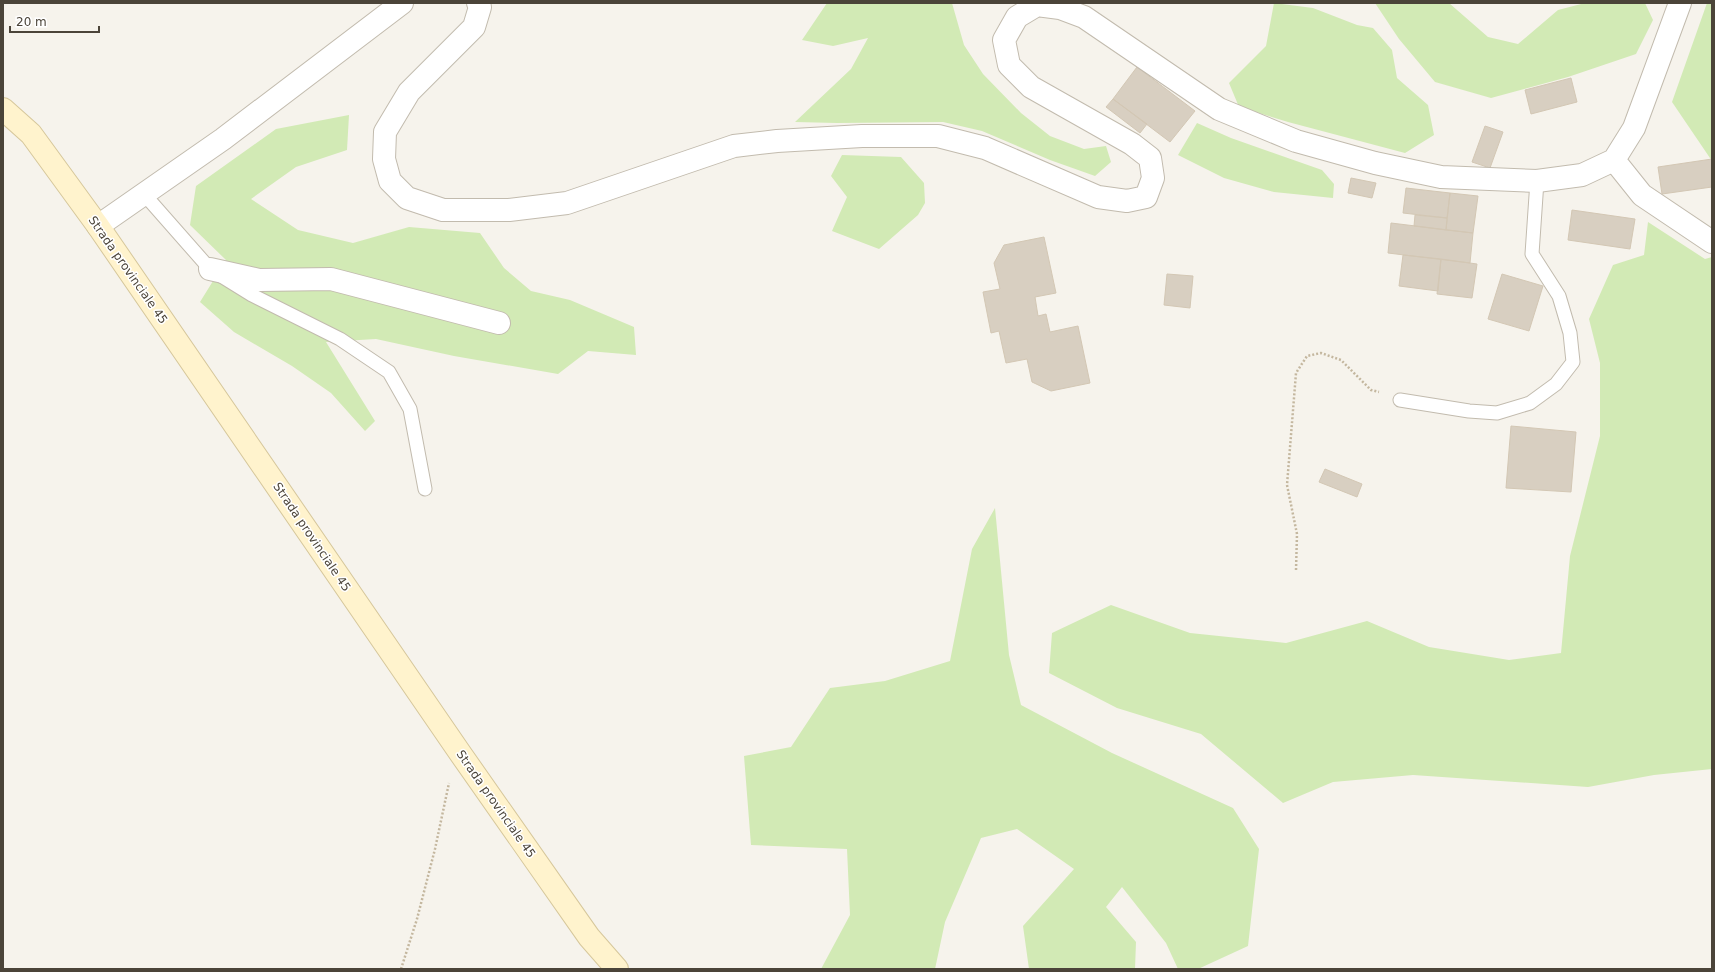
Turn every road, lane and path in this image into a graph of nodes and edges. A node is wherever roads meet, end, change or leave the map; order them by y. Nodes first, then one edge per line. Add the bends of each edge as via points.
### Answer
1 (402, 3) edge
2 (478, 3) edge
3 (1680, 3) edge
4 (3, 109) edge
5 (1614, 160) junction
6 (1537, 181) junction
7 (144, 194) junction
8 (98, 226) junction
9 (1712, 242) edge
10 (210, 269) junction
11 (499, 323) dead end
12 (1400, 400) joint
13 (425, 489) dead end
14 (1296, 570) dead end
15 (460, 753) junction
16 (401, 969) edge
17 (616, 969) edge

1 - 7 street via 223,139
2 - 6 street via 480,7 474,27 409,92 385,132 384,159 390,181 407,198 443,210 509,210 568,203 734,146 862,136 938,136 985,148 1098,198 1127,202 1146,197 1153,178 1150,158 1132,144 1031,87 1009,65 1004,40 1017,17 1037,5 1060,8 1084,18 1219,109 1296,142 1441,177
3 - 5 street via 1634,128
4 - 8 main road, Strada provinciale 45 via 31,134
5 - 6 street via 1582,175
5 - 9 street via 1642,195
6 - 12 lane via 1532,254 1558,296 1570,332 1573,362 1556,384 1530,403 1497,413
7 - 8 street
7 - 10 lane
8 - 15 main road, Strada provinciale 45
10 - 11 street via 259,280 331,279
10 - 13 lane via 252,295 340,339 388,372 410,409
12 - 14 path via 1371,390 1341,360 1321,353 1307,356 1296,373 1287,485 1297,534
15 - 16 path via 446,790 434,856
15 - 17 main road, Strada provinciale 45 via 589,937

